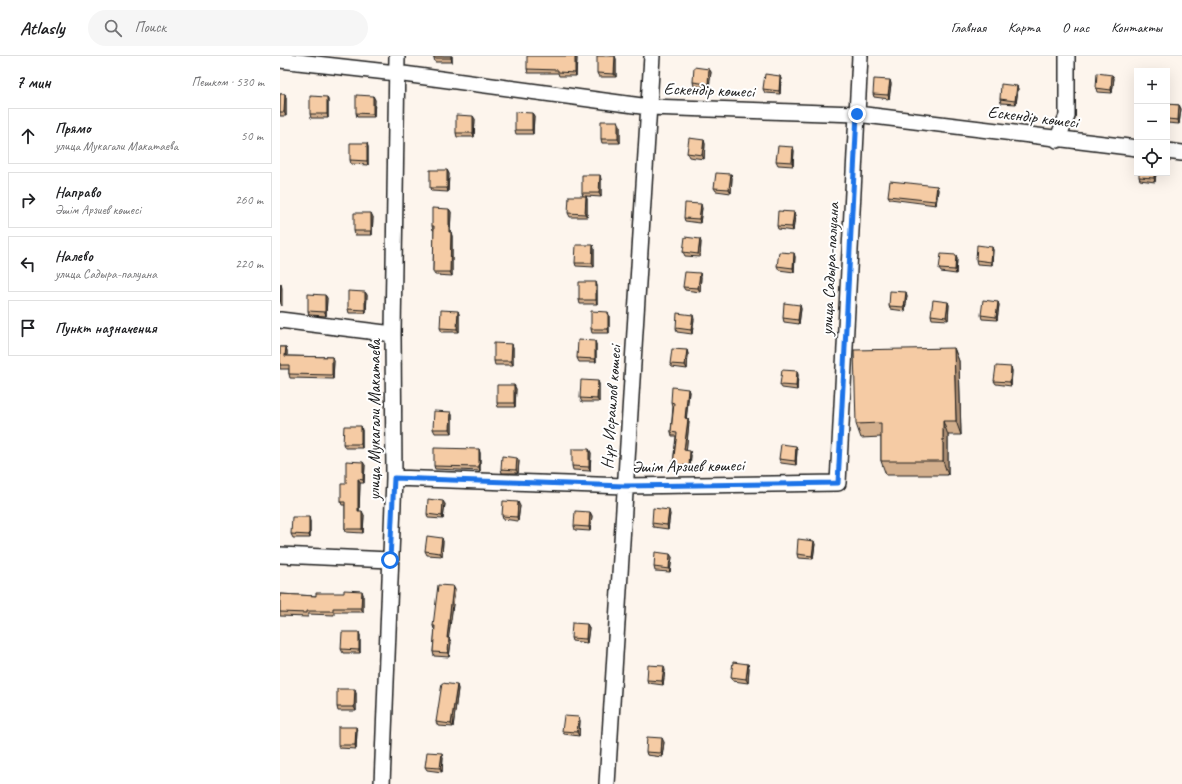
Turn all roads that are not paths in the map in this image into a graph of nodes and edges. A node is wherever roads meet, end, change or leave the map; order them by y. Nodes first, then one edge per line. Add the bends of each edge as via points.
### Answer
1 (397, 56) edge
2 (652, 56) edge
3 (860, 56) edge
4 (1067, 56) edge
5 (280, 60) edge
6 (396, 73) junction
7 (649, 108) junction
8 (857, 114) junction
9 (1057, 140) junction
10 (1134, 148) edge
11 (1170, 152) edge
12 (1182, 153) edge
13 (280, 320) edge
14 (393, 334) junction
15 (394, 478) junction
16 (838, 483) joint
17 (625, 486) junction
18 (280, 555) edge
19 (390, 560) junction
20 (382, 784) edge
21 (607, 784) edge

1 - 6 street, улица Мукагали Макатаева
2 - 7 street, Нұр Исраилов көшесі
3 - 8 street, улица Садыра-палуана
4 - 9 street via 1067,116
5 - 6 street, Ескендір көшесі
6 - 7 street, Ескендір көшесі
6 - 14 street, улица Мукагали Макатаева
7 - 8 street, Ескендір көшесі
7 - 17 street, Нұр Исраилов көшесі
8 - 9 street, Ескендір көшесі
8 - 16 street, улица Садыра-палуана
9 - 10 street, Ескендір көшесі
11 - 12 street
13 - 14 street
14 - 15 street, улица Мукагали Макатаева
15 - 17 street, Әшім Арзиев көшесі
15 - 19 street, улица Мукагали Макатаева
16 - 17 street, Әшім Арзиев көшесі
17 - 21 street, Нұр Исраилов көшесі
18 - 19 street
19 - 20 street, улица Мукагали Макатаева

